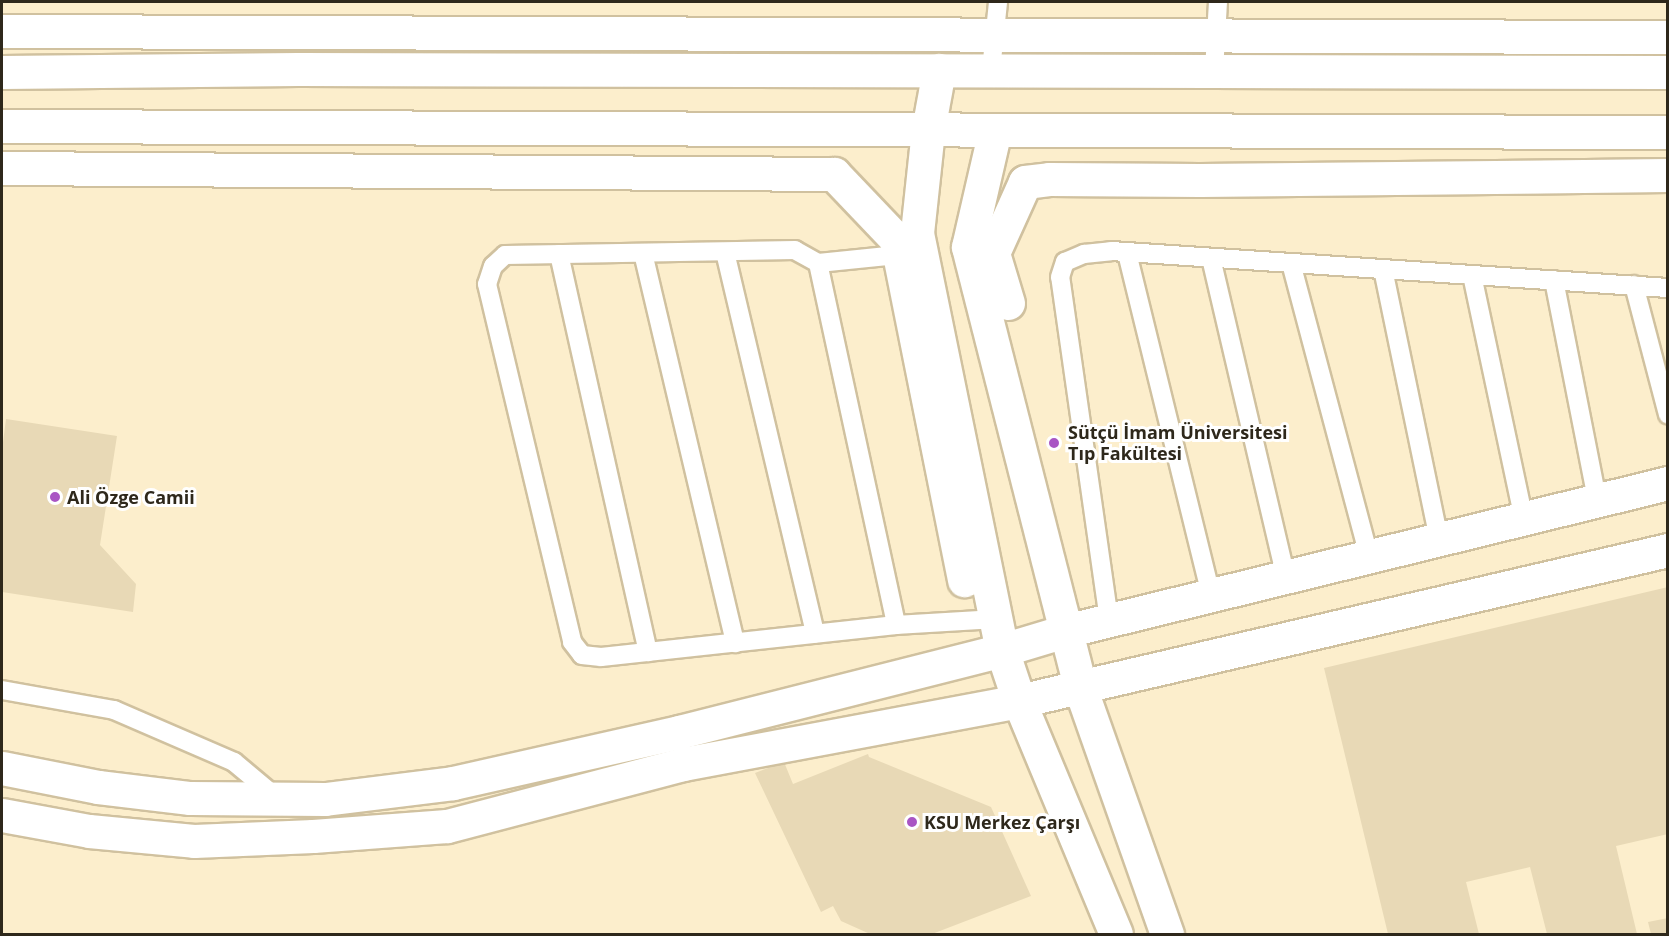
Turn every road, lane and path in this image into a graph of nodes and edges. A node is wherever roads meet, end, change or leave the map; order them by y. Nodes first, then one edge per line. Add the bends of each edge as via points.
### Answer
1 (998, 2) edge
2 (1218, 2) edge
3 (2, 31) edge
4 (994, 36) junction
5 (1216, 37) junction
6 (1668, 37) edge
7 (939, 70) junction
8 (991, 70) junction
9 (1214, 71) junction
10 (2, 72) edge
11 (1668, 72) edge
12 (2, 126) edge
13 (928, 130) junction
14 (995, 130) junction
15 (1668, 132) edge
16 (2, 168) edge
17 (1668, 175) edge
18 (725, 252) junction
19 (643, 253) junction
20 (910, 253) junction
21 (1127, 253) junction
22 (559, 254) junction
23 (1211, 258) junction
24 (818, 263) junction
25 (1291, 263) junction
26 (1383, 269) junction
27 (1472, 275) junction
28 (1554, 280) junction
29 (1634, 285) junction
30 (1668, 288) edge
31 (1008, 303) dead end
32 (1668, 415) edge
33 (1668, 483) edge
34 (1597, 500) junction
35 (1524, 519) junction
36 (1439, 539) junction
37 (1668, 550) edge
38 (1369, 556) junction
39 (1286, 577) junction
40 (964, 580) dead end
41 (1211, 595) junction
42 (1109, 620) junction
43 (896, 625) junction
44 (1065, 631) junction
45 (815, 634) junction
46 (999, 634) junction
47 (735, 643) junction
48 (648, 652) junction
49 (1080, 687) junction
50 (2, 690) edge
51 (1019, 701) junction
52 (2, 768) edge
53 (277, 798) junction
54 (2, 814) edge
55 (1116, 934) edge
56 (1167, 934) edge

1 - 4 lane
2 - 5 lane
3 - 4 street
4 - 5 street
4 - 8 lane
5 - 6 street
5 - 9 lane
7 - 8 street
7 - 10 street
7 - 13 street
8 - 9 street
9 - 11 street
12 - 13 street
13 - 14 street
13 - 20 street via 917,232
14 - 15 street
14 - 44 street via 968,248
16 - 20 street via 834,174
17 - 31 street via 1025,182 993,253
18 - 19 lane
18 - 24 lane via 795,250
18 - 45 lane
19 - 22 lane
19 - 47 lane
20 - 24 lane
20 - 40 street
20 - 46 street
21 - 23 lane
21 - 41 lane
21 - 42 lane via 1084,254 1065,262 1060,277
22 - 48 lane
22 - 48 lane via 505,255 494,266 487,284 572,642 582,655
23 - 25 lane
23 - 39 lane
24 - 43 lane
25 - 26 lane
25 - 38 lane
26 - 27 lane
26 - 36 lane
27 - 28 lane
27 - 35 lane
28 - 29 lane
28 - 34 lane
29 - 30 lane
29 - 32 lane
33 - 34 street
34 - 35 street
35 - 36 street
36 - 38 street
37 - 49 street
38 - 39 street
39 - 41 street
41 - 42 street
42 - 44 street
43 - 45 lane
43 - 46 lane
44 - 46 street
44 - 49 street
45 - 47 lane
46 - 51 street
46 - 53 street via 679,732 453,783 325,799
47 - 48 lane
49 - 51 street
49 - 56 street
50 - 53 lane via 114,710 234,762
51 - 54 street via 683,764 447,826 194,841 89,831
51 - 55 street
52 - 53 street via 98,787 190,798

